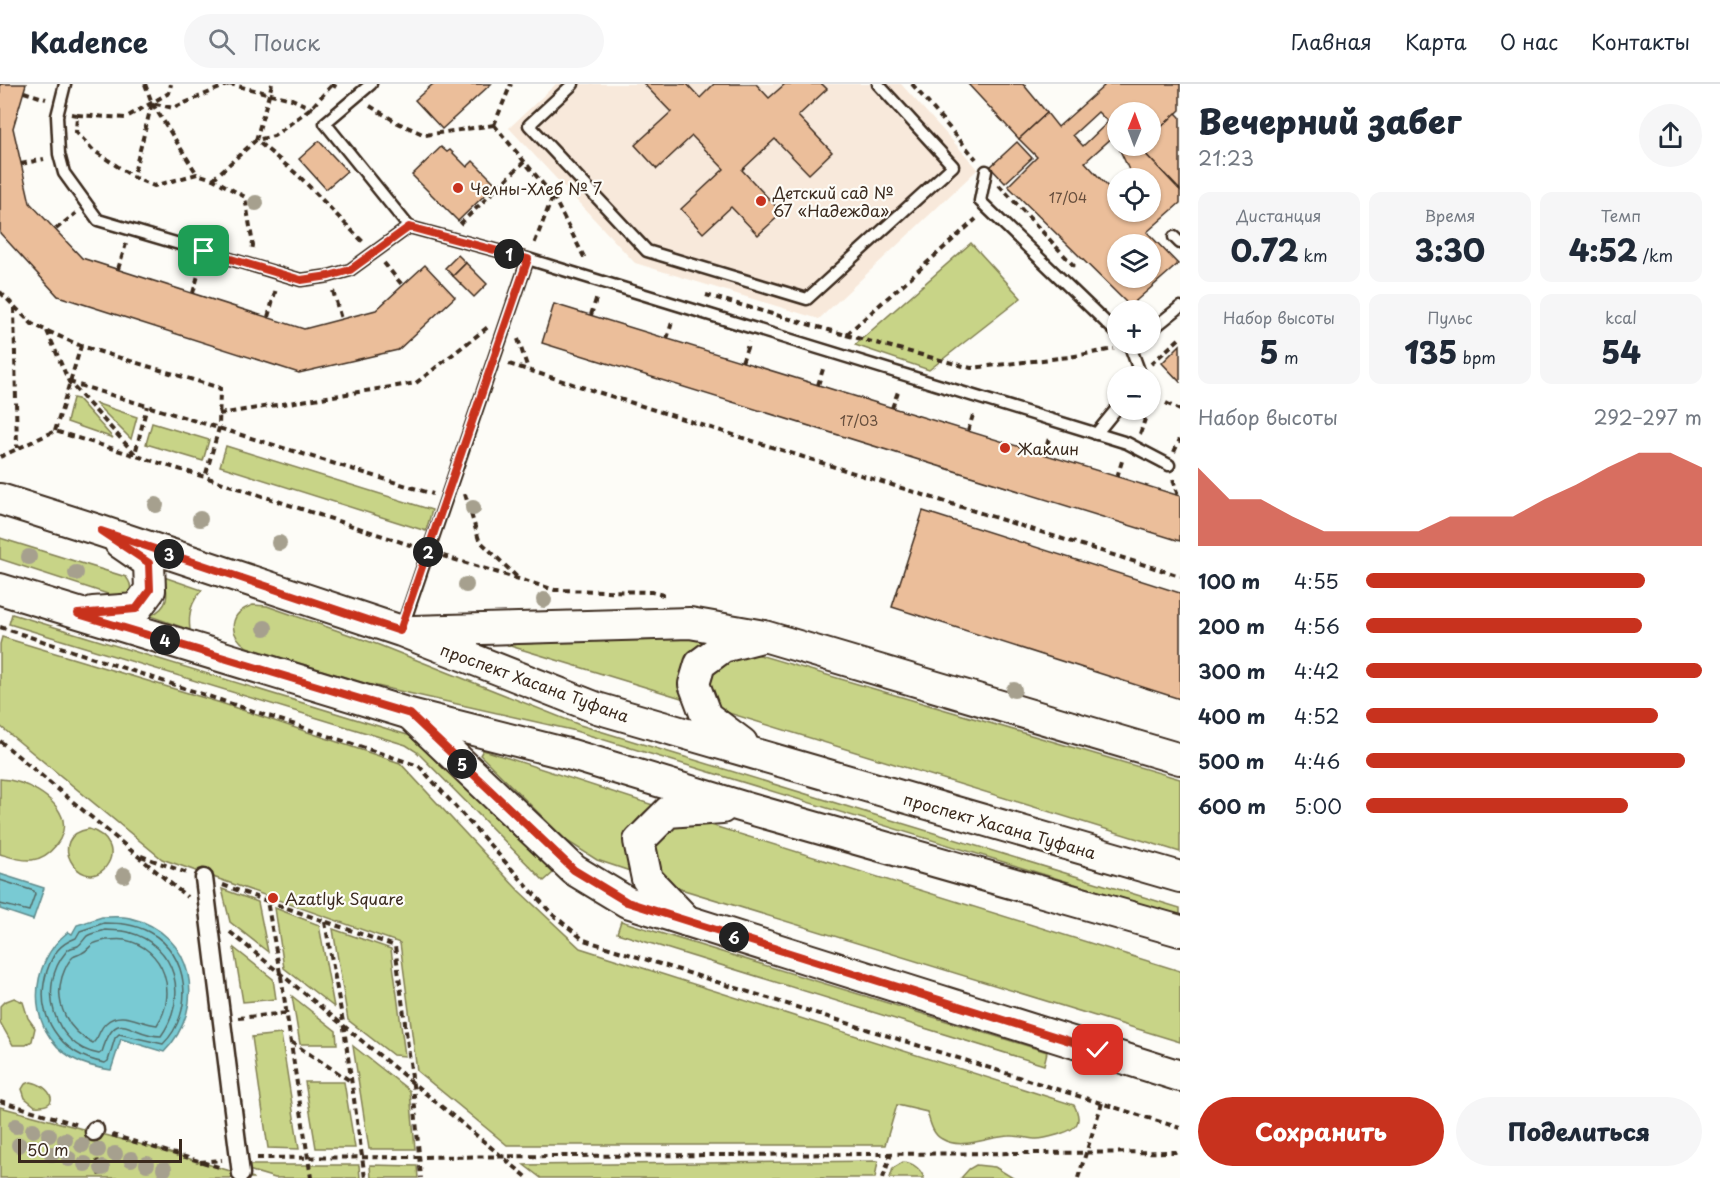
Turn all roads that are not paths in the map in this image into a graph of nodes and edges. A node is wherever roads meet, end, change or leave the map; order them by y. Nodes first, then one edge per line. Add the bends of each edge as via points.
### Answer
1 (65, 84) edge
2 (371, 84) edge
3 (573, 84) edge
4 (878, 84) edge
5 (986, 171) road end
6 (409, 227) junction
7 (528, 259) junction
8 (1180, 307) edge
9 (1161, 322) edge
10 (1107, 323) edge
11 (1107, 420) edge
12 (1096, 434) junction
13 (1169, 465) dead end
14 (0, 499) edge
15 (101, 531) junction
16 (0, 589) edge
17 (78, 614) junction
18 (400, 631) junction
19 (764, 636) junction
20 (410, 714) junction
21 (757, 755) junction
22 (1180, 759) edge
23 (740, 806) junction
24 (1180, 877) edge
25 (204, 878) dead end
26 (689, 923) junction
27 (1180, 932) edge
28 (1180, 1076) edge
29 (241, 1166) road end

1 - 6 lane via 58,107 59,154 64,173 98,219 301,280 350,270
2 - 6 lane via 325,123
3 - 4 lane via 529,125 647,251 807,299 953,166
5 - 10 lane via 980,201
6 - 7 lane
7 - 12 lane
7 - 18 lane
8 - 9 lane
11 - 12 lane
12 - 13 lane via 1136,446
14 - 15 main road, проспект Хасана Туфана
15 - 17 main road via 149,563 150,590 136,609
15 - 18 main road, проспект Хасана Туфана
16 - 17 main road
17 - 20 main road
18 - 19 main road via 690,623
18 - 21 main road, проспект Хасана Туфана via 597,708
19 - 21 main road via 723,646 700,664 694,684 706,716
19 - 22 main road
20 - 23 main road via 572,755
20 - 26 main road via 574,870 627,902
21 - 24 main road, проспект Хасана Туфана
23 - 26 main road via 668,812 639,842 647,879
23 - 27 main road
25 - 29 street
26 - 28 main road

